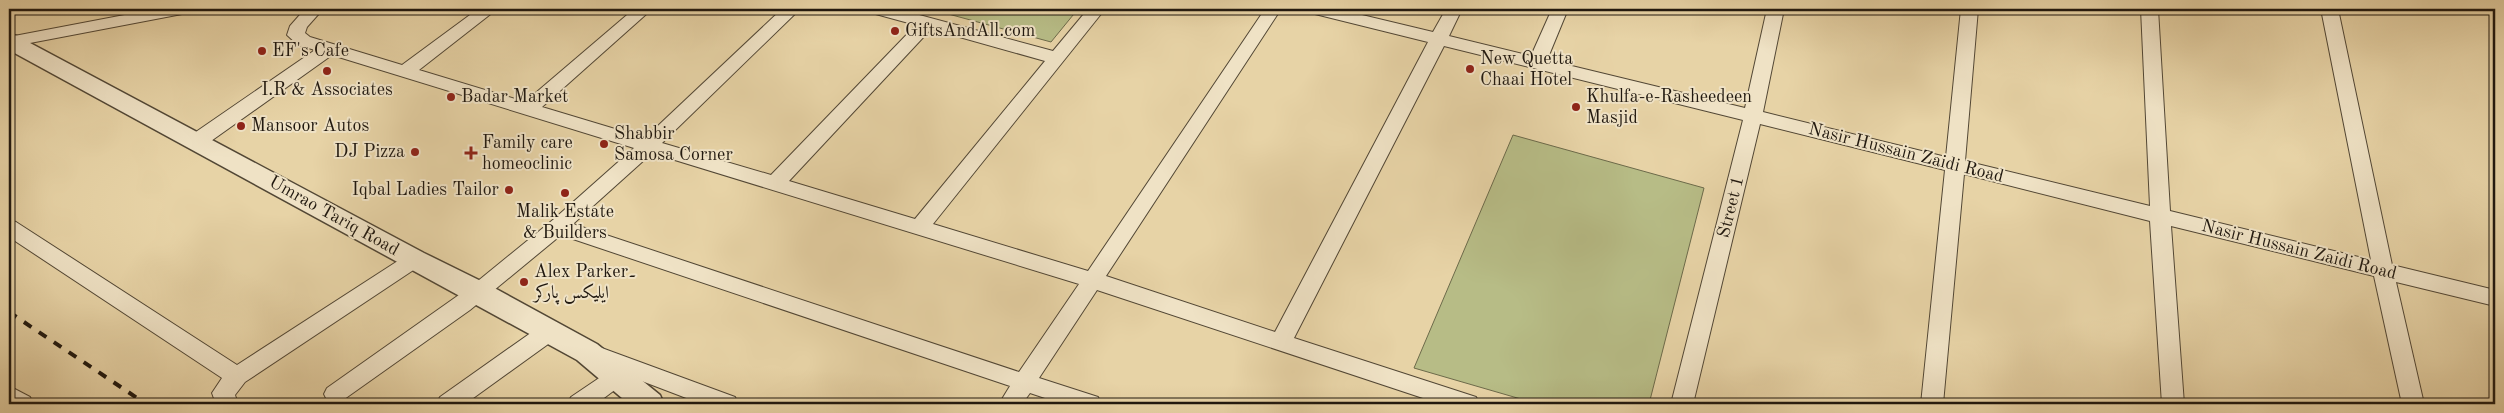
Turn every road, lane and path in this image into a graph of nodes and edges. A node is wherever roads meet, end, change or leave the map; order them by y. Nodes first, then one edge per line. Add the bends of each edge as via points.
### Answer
1 (182, 9) edge
2 (314, 9) edge
3 (489, 9) edge
4 (644, 9) edge
5 (792, 9) edge
6 (878, 9) edge
7 (1096, 9) edge
8 (1273, 9) edge
9 (1317, 9) edge
10 (1454, 9) edge
11 (1560, 9) edge
12 (1776, 9) edge
13 (1970, 9) edge
14 (2150, 9) edge
15 (2330, 9) edge
16 (928, 22) junction
17 (1439, 39) junction
18 (10, 42) edge
19 (329, 49) junction
20 (1056, 58) junction
21 (1537, 63) junction
22 (406, 71) junction
23 (529, 108) junction
24 (1753, 116) junction
25 (197, 141) junction
26 (649, 145) junction
27 (1955, 166) junction
28 (775, 183) junction
29 (2160, 216) junction
30 (9, 227) edge
31 (558, 227) junction
32 (918, 227) junction
33 (414, 260) junction
34 (2382, 270) junction
35 (1092, 280) junction
36 (479, 292) junction
37 (2495, 298) edge
38 (550, 331) junction
39 (1281, 342) junction
40 (587, 352) junction
41 (237, 376) junction
42 (616, 377) junction
43 (1024, 383) junction
44 (335, 394) dead end
45 (9, 395) edge
46 (22, 404) edge
47 (227, 404) edge
48 (448, 404) edge
49 (579, 404) edge
50 (649, 404) edge
51 (727, 404) edge
52 (1010, 404) edge
53 (1090, 404) edge
54 (1468, 404) edge
55 (1682, 404) edge
56 (1932, 404) edge
57 (2174, 404) edge
58 (2413, 404) edge

1 - 18 street
2 - 19 street via 299,26 296,35
3 - 22 street
4 - 23 street
5 - 26 street
6 - 16 street
7 - 20 street
8 - 35 street
9 - 17 street, Nasir Hussain Zaidi Road
10 - 17 street
11 - 21 street
12 - 24 street, Street 1
13 - 27 street
14 - 29 street
15 - 34 street
16 - 20 street
16 - 28 street
17 - 21 street, Nasir Hussain Zaidi Road
17 - 39 street
18 - 25 street, Umrao Tariq Road
19 - 22 street
19 - 25 street
20 - 32 street
21 - 24 street, Nasir Hussain Zaidi Road
22 - 23 street
23 - 26 street
24 - 27 street, Nasir Hussain Zaidi Road
24 - 55 street, Street 1
25 - 33 street, Umrao Tariq Road
26 - 28 street
26 - 31 street
27 - 29 street, Nasir Hussain Zaidi Road
27 - 56 street
28 - 32 street
29 - 34 street, Nasir Hussain Zaidi Road
29 - 57 street
30 - 41 street
31 - 36 street
31 - 43 street
32 - 35 street
33 - 36 street, Umrao Tariq Road
33 - 41 street
34 - 37 street, Nasir Hussain Zaidi Road
34 - 58 street
35 - 39 street
35 - 43 street
36 - 38 street, Umrao Tariq Road
36 - 44 street
38 - 40 street, Umrao Tariq Road
38 - 48 street
39 - 54 street
40 - 42 street, Umrao Tariq Road
40 - 51 street
41 - 47 street via 223,393
42 - 49 street
42 - 50 street, Umrao Tariq Road
43 - 52 street
43 - 53 street
45 - 46 street

